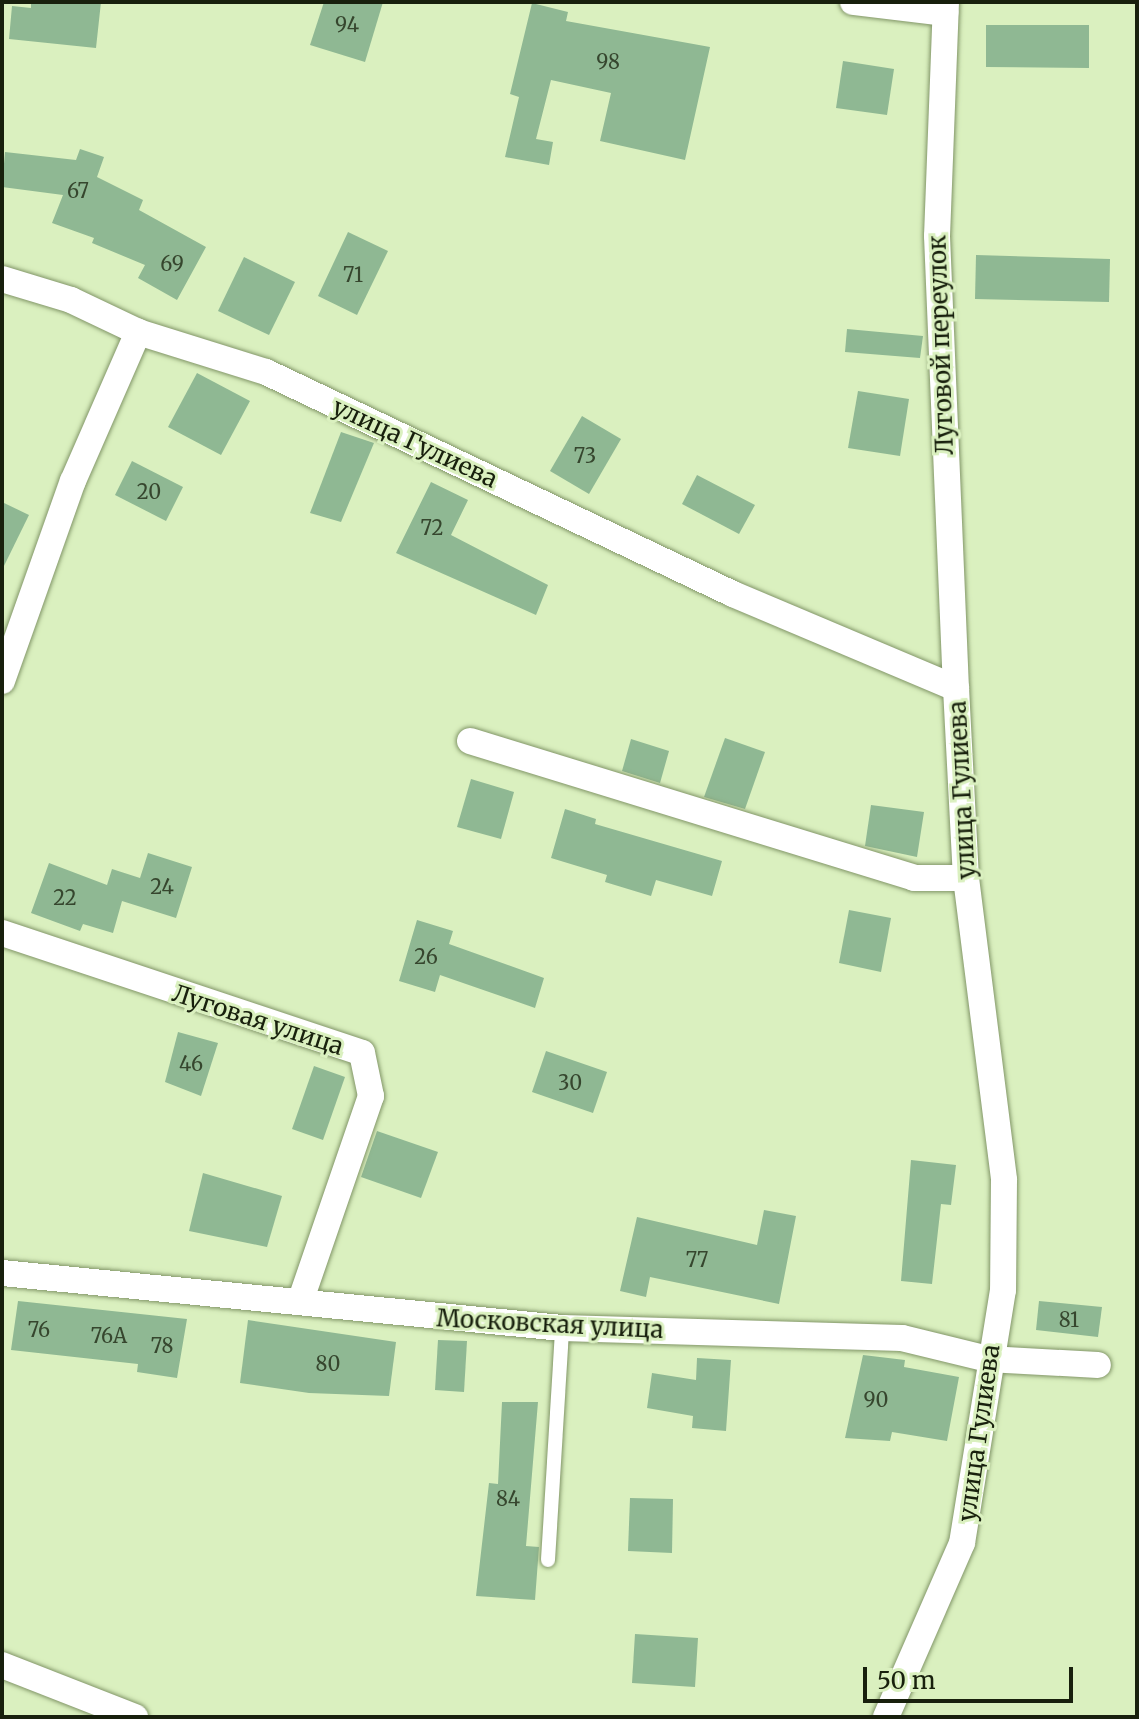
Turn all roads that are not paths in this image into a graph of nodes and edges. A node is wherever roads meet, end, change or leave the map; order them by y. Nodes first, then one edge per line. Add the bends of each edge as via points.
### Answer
1 (853, 2) edge
2 (946, 8) edge
3 (2, 279) edge
4 (138, 332) junction
5 (2, 681) edge
6 (956, 688) junction
7 (470, 741) dead end
8 (966, 878) junction
9 (2, 933) edge
10 (2, 1273) edge
11 (301, 1299) junction
12 (562, 1328) junction
13 (988, 1359) junction
14 (1098, 1365) dead end
15 (548, 1560) dead end
16 (2, 1665) edge
17 (135, 1717) edge
18 (886, 1717) edge

1 - 2 street
2 - 6 street, Луговой переулок via 937,236
3 - 4 street, улица Гулиева via 71,300
4 - 5 street via 73,481
4 - 6 street, улица Гулиева via 266,372 733,594
6 - 8 street, улица Гулиева
7 - 8 street via 914,878
8 - 13 street, улица Гулиева via 1004,1180 1003,1290
9 - 11 street, Луговая улица via 362,1053 371,1096
10 - 11 street, Московская улица
11 - 12 street, Московская улица
12 - 13 street, Московская улица via 902,1338
12 - 15 lane
13 - 14 street, Московская улица
13 - 18 street, улица Гулиева via 962,1543
16 - 17 street

